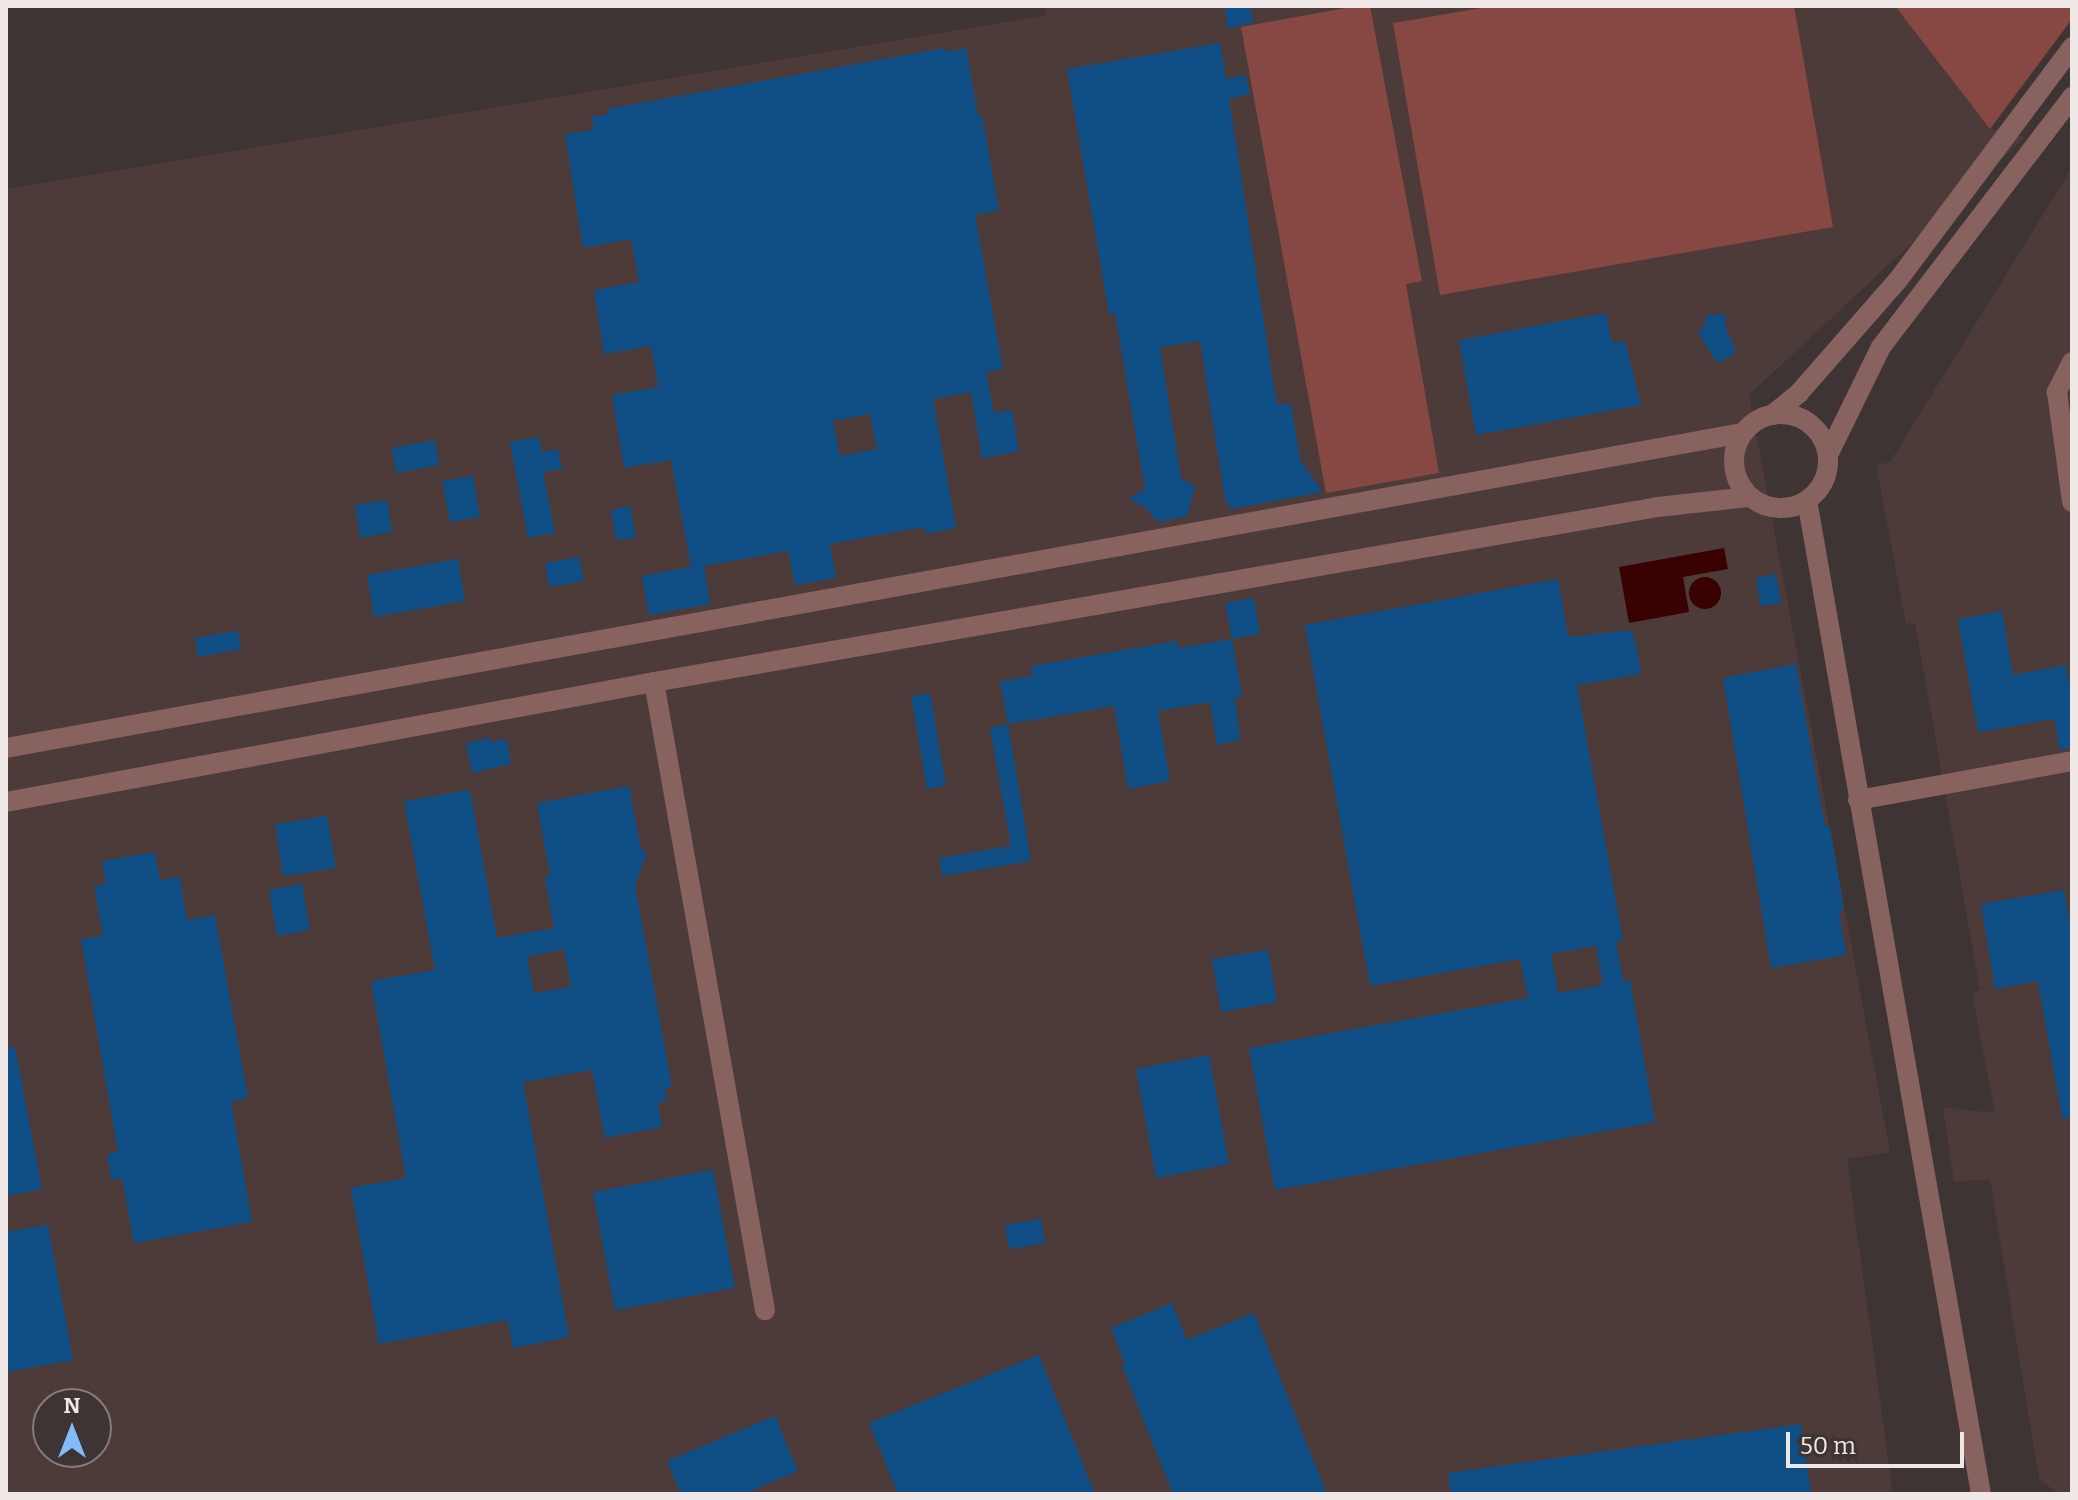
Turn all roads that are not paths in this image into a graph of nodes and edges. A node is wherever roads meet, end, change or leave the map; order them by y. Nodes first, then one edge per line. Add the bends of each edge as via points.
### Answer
1 (2072, 47) edge
2 (2072, 97) edge
3 (2072, 362) edge
4 (1772, 415) junction
5 (1742, 433) junction
6 (1828, 455) junction
7 (1749, 497) junction
8 (1807, 500) junction
9 (2072, 502) edge
10 (654, 682) junction
11 (6, 748) edge
12 (2072, 761) edge
13 (1858, 800) junction
14 (6, 802) edge
15 (765, 1310) dead end
16 (1981, 1494) edge

1 - 4 street via 1898,280 1799,393
2 - 6 street via 1881,347
3 - 9 street via 2057,392
4 - 5 street
4 - 6 street via 1802,419 1823,440
5 - 7 street via 1733,460
5 - 11 street
6 - 8 street via 1824,480
7 - 8 street via 1778,508
7 - 10 street via 1642,510
8 - 13 street
10 - 14 street
10 - 15 street
12 - 13 street
13 - 16 street

